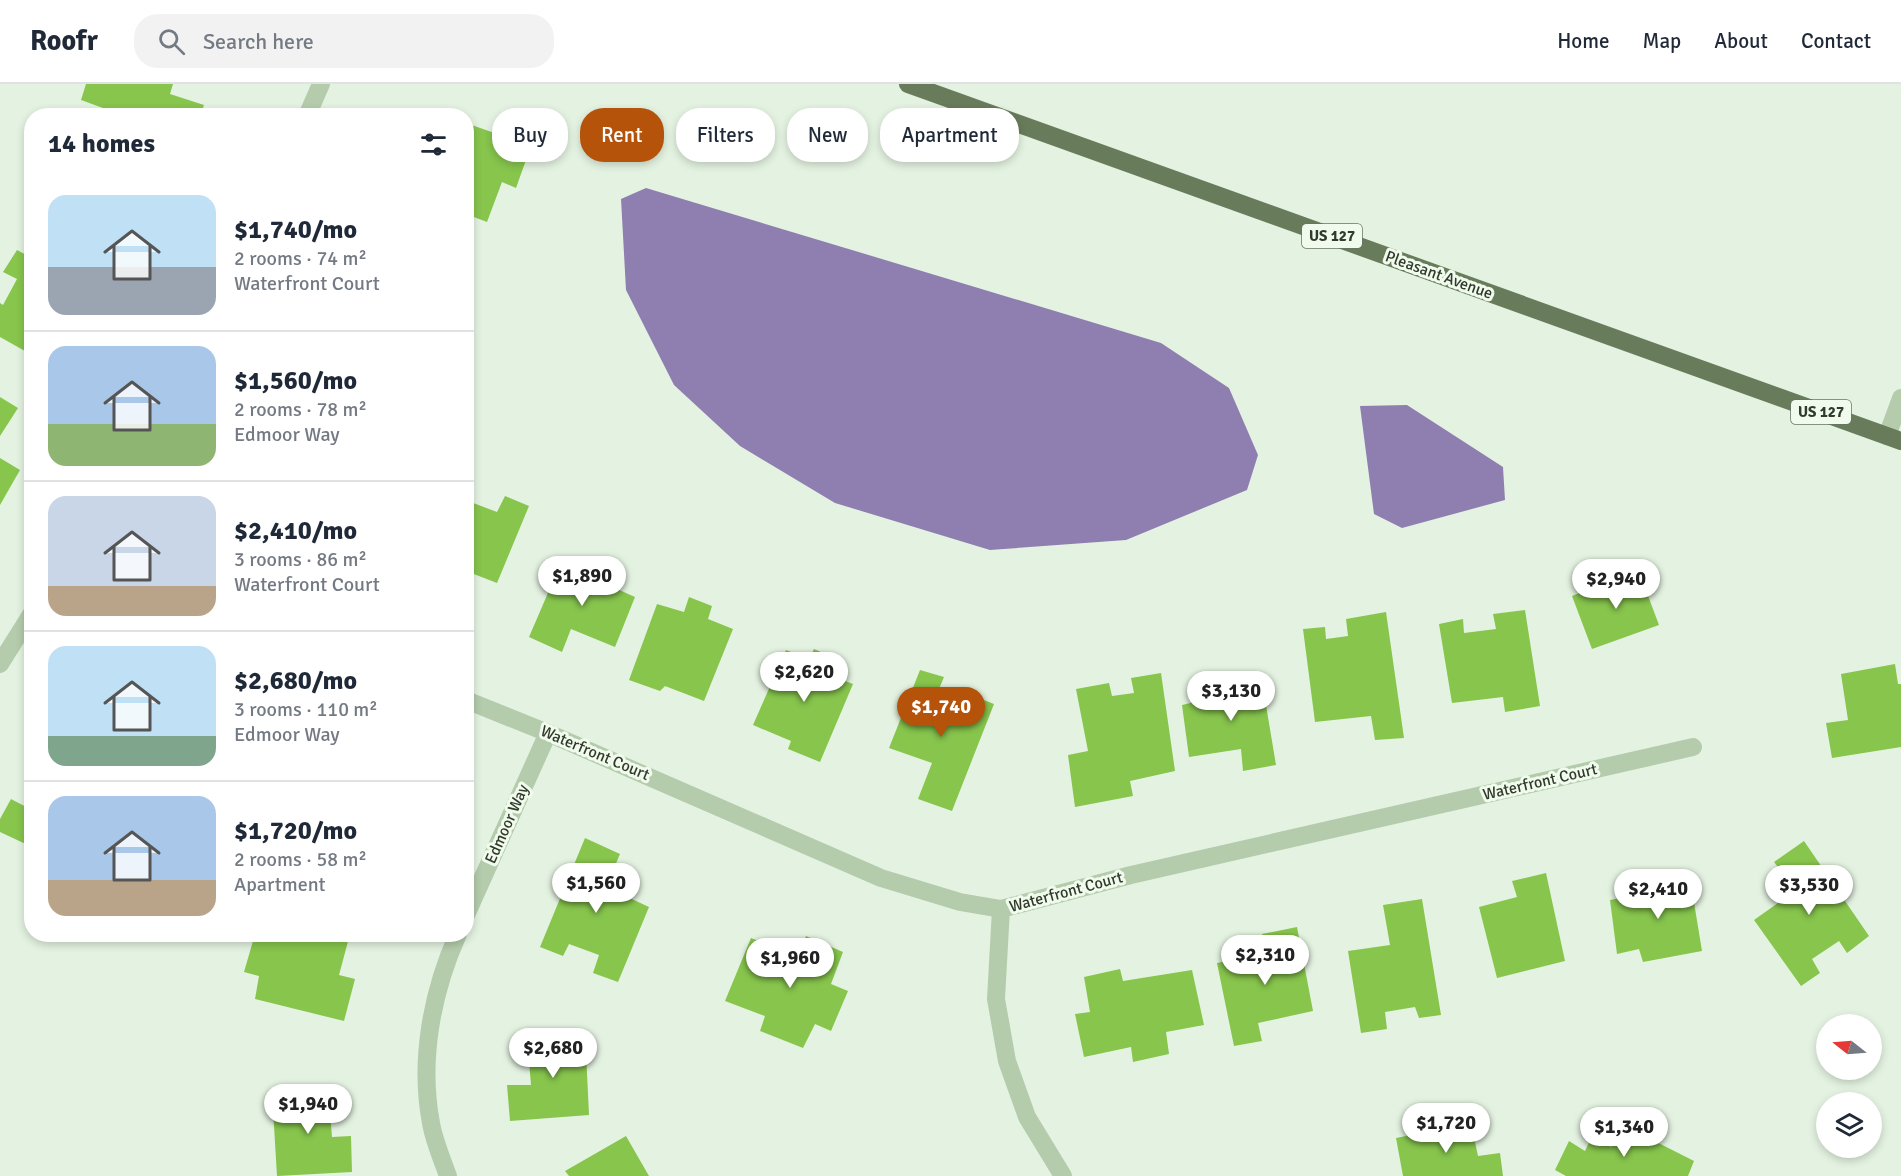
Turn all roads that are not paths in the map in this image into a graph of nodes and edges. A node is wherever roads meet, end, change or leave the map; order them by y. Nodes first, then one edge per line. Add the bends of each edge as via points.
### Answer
1 (321, 84) edge
2 (908, 84) edge
3 (310, 108) edge
4 (1901, 398) edge
5 (1894, 438) edge
6 (24, 626) edge
7 (0, 664) edge
8 (474, 703) edge
9 (548, 733) junction
10 (1693, 747) dead end
11 (474, 897) edge
12 (1001, 909) junction
13 (454, 942) edge
14 (448, 1176) edge
15 (1063, 1176) edge

1 - 3 street
2 - 5 main road, Pleasant Avenue / US 127
4 - 5 street
6 - 7 street
8 - 9 street, Waterfront Court
9 - 11 street, Edmoor Way
9 - 12 street, Waterfront Court via 881,878 960,902
10 - 12 street, Waterfront Court via 1131,875
12 - 15 street via 996,999 1007,1061 1027,1117
13 - 14 street via 431,1016 426,1075 431,1124

